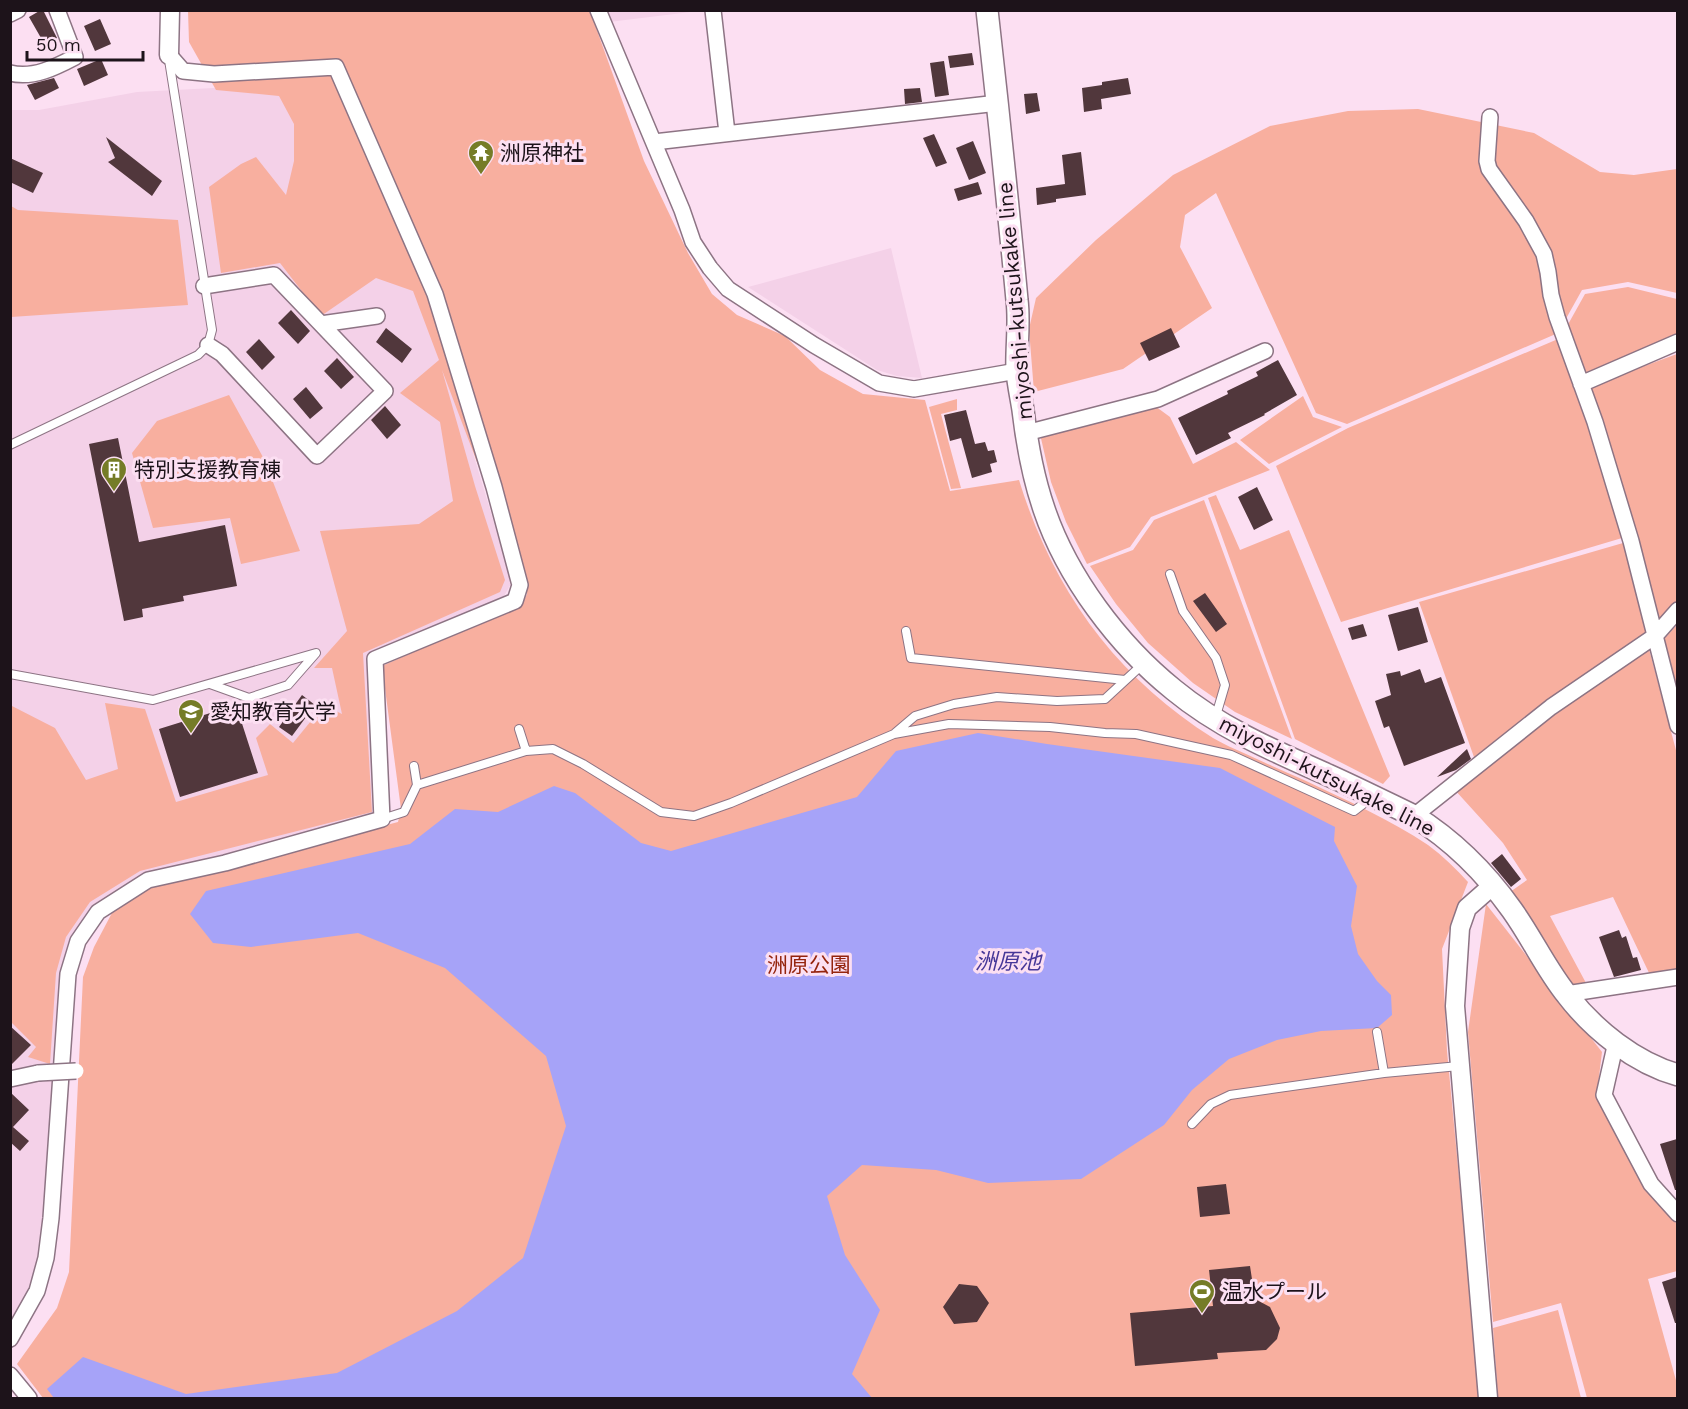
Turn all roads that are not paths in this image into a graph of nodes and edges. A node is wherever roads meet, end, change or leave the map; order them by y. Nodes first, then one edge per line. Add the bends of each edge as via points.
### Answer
1 (18, 10) edge
2 (57, 10) edge
3 (170, 10) edge
4 (598, 10) edge
5 (713, 10) edge
6 (987, 10) edge
7 (10, 14) edge
8 (169, 55) junction
9 (10, 73) edge
10 (998, 103) junction
11 (1490, 117) dead end
12 (728, 134) junction
13 (654, 142) junction
14 (204, 286) junction
15 (376, 316) dead end
16 (321, 324) junction
17 (1677, 342) edge
18 (208, 345) junction
19 (1265, 351) dead end
20 (1017, 371) junction
21 (1581, 384) junction
22 (1026, 433) junction
23 (10, 445) edge
24 (1170, 573) dead end
25 (1677, 610) edge
26 (906, 631) dead end
27 (1655, 636) junction
28 (1144, 663) junction
29 (10, 674) edge
30 (1125, 680) junction
31 (210, 684) junction
32 (1215, 720) junction
33 (1677, 726) edge
34 (519, 729) dead end
35 (894, 734) junction
36 (526, 751) junction
37 (414, 766) dead end
38 (417, 785) junction
39 (1373, 796) junction
40 (1414, 816) junction
41 (382, 819) junction
42 (1492, 886) junction
43 (1677, 977) edge
44 (1566, 994) junction
45 (1377, 1032) dead end
46 (1616, 1042) junction
47 (1459, 1066) junction
48 (76, 1071) dead end
49 (1384, 1073) junction
50 (1677, 1075) edge
51 (10, 1079) edge
52 (1192, 1124) dead end
53 (1677, 1214) edge
54 (10, 1339) edge
55 (10, 1375) edge
56 (29, 1398) edge
57 (1488, 1398) edge

1 - 7 street
2 - 9 street via 75,57 54,68 21,76
3 - 8 street
4 - 13 street
5 - 12 street
6 - 10 main road, miyoshi-kutsukake line
8 - 14 lane
8 - 41 street via 183,71 214,74 336,67 435,294 494,486 520,585 515,601 375,659
10 - 12 street
10 - 20 main road, miyoshi-kutsukake line via 1018,312
11 - 21 street via 1489,169 1544,254 1551,295
12 - 13 street
13 - 20 street via 693,242 710,268 728,289 814,345 879,383 914,389
14 - 16 street via 274,275
14 - 18 lane via 212,330
15 - 16 street
16 - 18 street via 385,392 317,456 222,354
17 - 21 street
18 - 23 lane via 198,356
19 - 22 street via 1158,399
20 - 22 main road, miyoshi-kutsukake line
21 - 27 street via 1608,462
22 - 28 main road, miyoshi-kutsukake line via 1045,511 1060,545 1100,612
24 - 32 lane via 1183,611 1216,658 1225,685
25 - 27 street
26 - 30 lane via 910,658
27 - 33 street
27 - 40 street via 1551,707
28 - 30 lane
28 - 32 main road, miyoshi-kutsukake line via 1174,691
29 - 31 lane via 153,700
30 - 35 lane via 1105,699 997,697 954,704 915,716
31 - 31 lane via 231,678 316,652 288,685 249,698
32 - 39 main road, miyoshi-kutsukake line
34 - 36 lane
35 - 36 lane via 694,816 661,812 553,749
35 - 39 lane via 949,724 1050,726 1136,734 1231,755 1354,811
36 - 38 lane
37 - 38 lane
38 - 41 lane via 404,812
39 - 40 main road, miyoshi-kutsukake line
40 - 42 main road, miyoshi-kutsukake line via 1458,847
41 - 54 street via 148,880 98,912 78,941 68,974 46,1258 37,1291
42 - 44 main road, miyoshi-kutsukake line
42 - 47 street via 1467,908 1460,928 1455,1006
43 - 44 street
44 - 46 main road, miyoshi-kutsukake line via 1584,1016
45 - 49 lane
46 - 50 main road, miyoshi-kutsukake line
46 - 53 street via 1604,1095 1651,1184
47 - 49 lane
47 - 57 street
48 - 51 street, bridge
49 - 52 lane via 1230,1095 1211,1104
55 - 56 street

